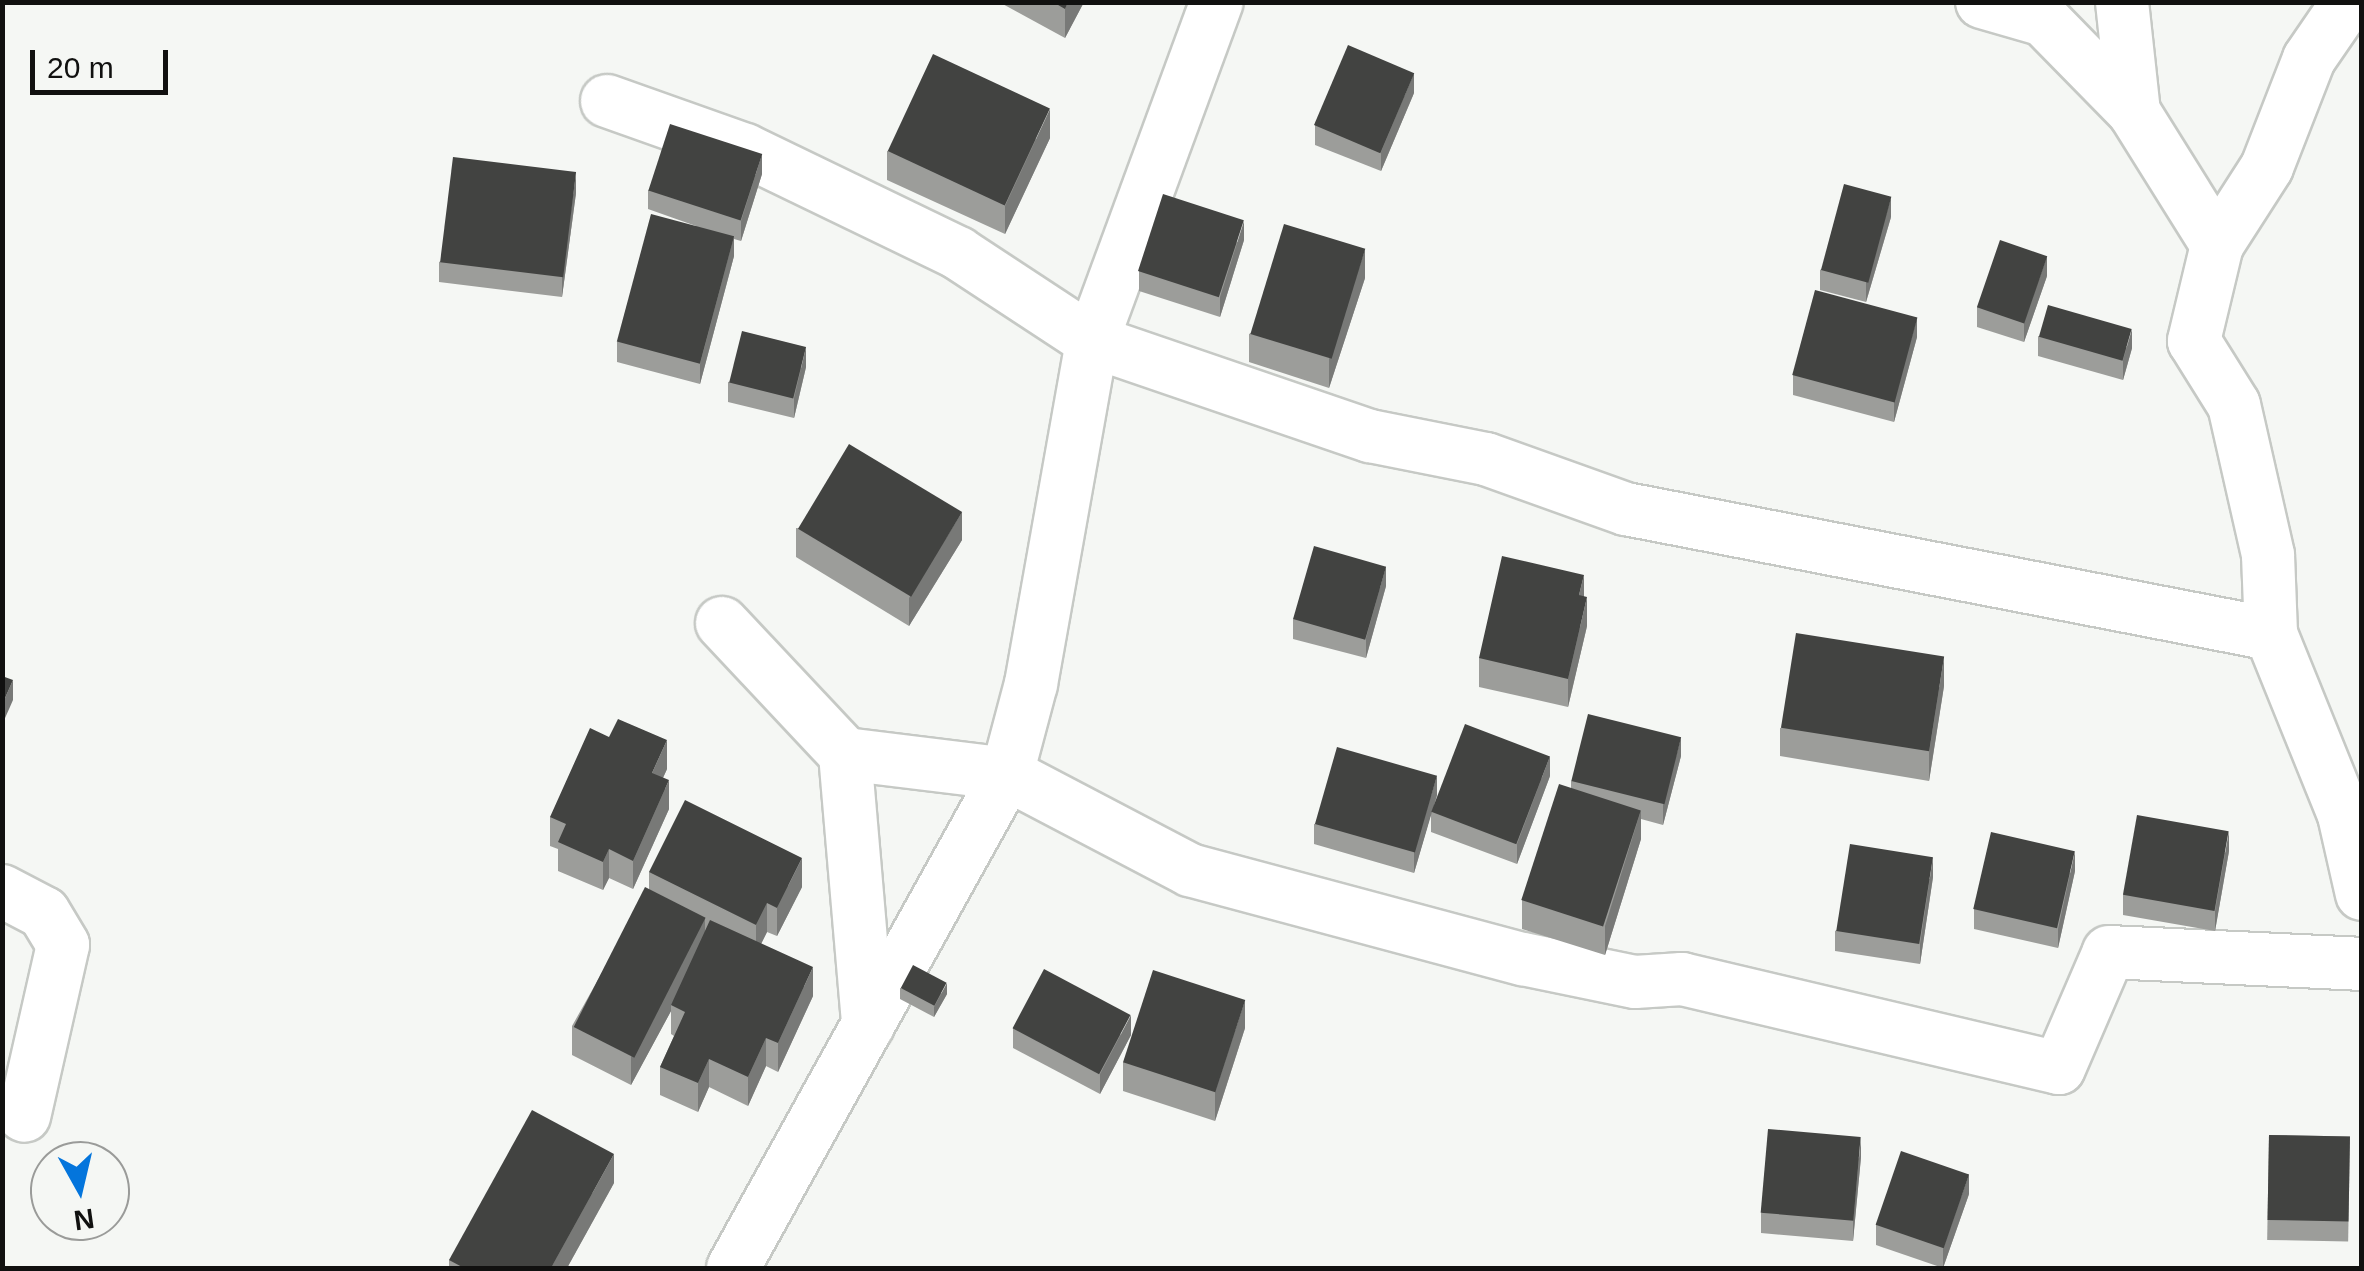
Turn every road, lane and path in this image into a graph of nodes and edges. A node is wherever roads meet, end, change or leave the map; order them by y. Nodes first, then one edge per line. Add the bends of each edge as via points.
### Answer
1 (1217, 2) edge
2 (1982, 2) edge
3 (2122, 2) edge
4 (2348, 2) edge
5 (607, 101) dead end
6 (2134, 112) junction
7 (2217, 245) junction
8 (1092, 342) junction
9 (722, 623) dead end
10 (2271, 634) junction
11 (844, 754) junction
12 (1007, 774) junction
13 (2, 891) edge
14 (2362, 894) edge
15 (2362, 964) edge
16 (868, 1027) junction
17 (24, 1116) dead end
18 (733, 1268) edge

1 - 8 street
2 - 6 street via 2044,20
3 - 6 street
4 - 7 street via 2309,59 2267,167
5 - 8 street via 745,150 958,253
6 - 7 street
7 - 10 street via 2194,340 2234,405 2268,555
8 - 10 street via 1352,431 1486,459 1626,509
8 - 12 street via 1031,684
9 - 11 street
10 - 14 street via 2344,815
11 - 12 street
11 - 16 street
12 - 15 street via 1190,870 1523,958 1634,982 1682,979 2059,1068 2109,952
12 - 16 street
13 - 17 street via 44,913 63,946
16 - 18 street

